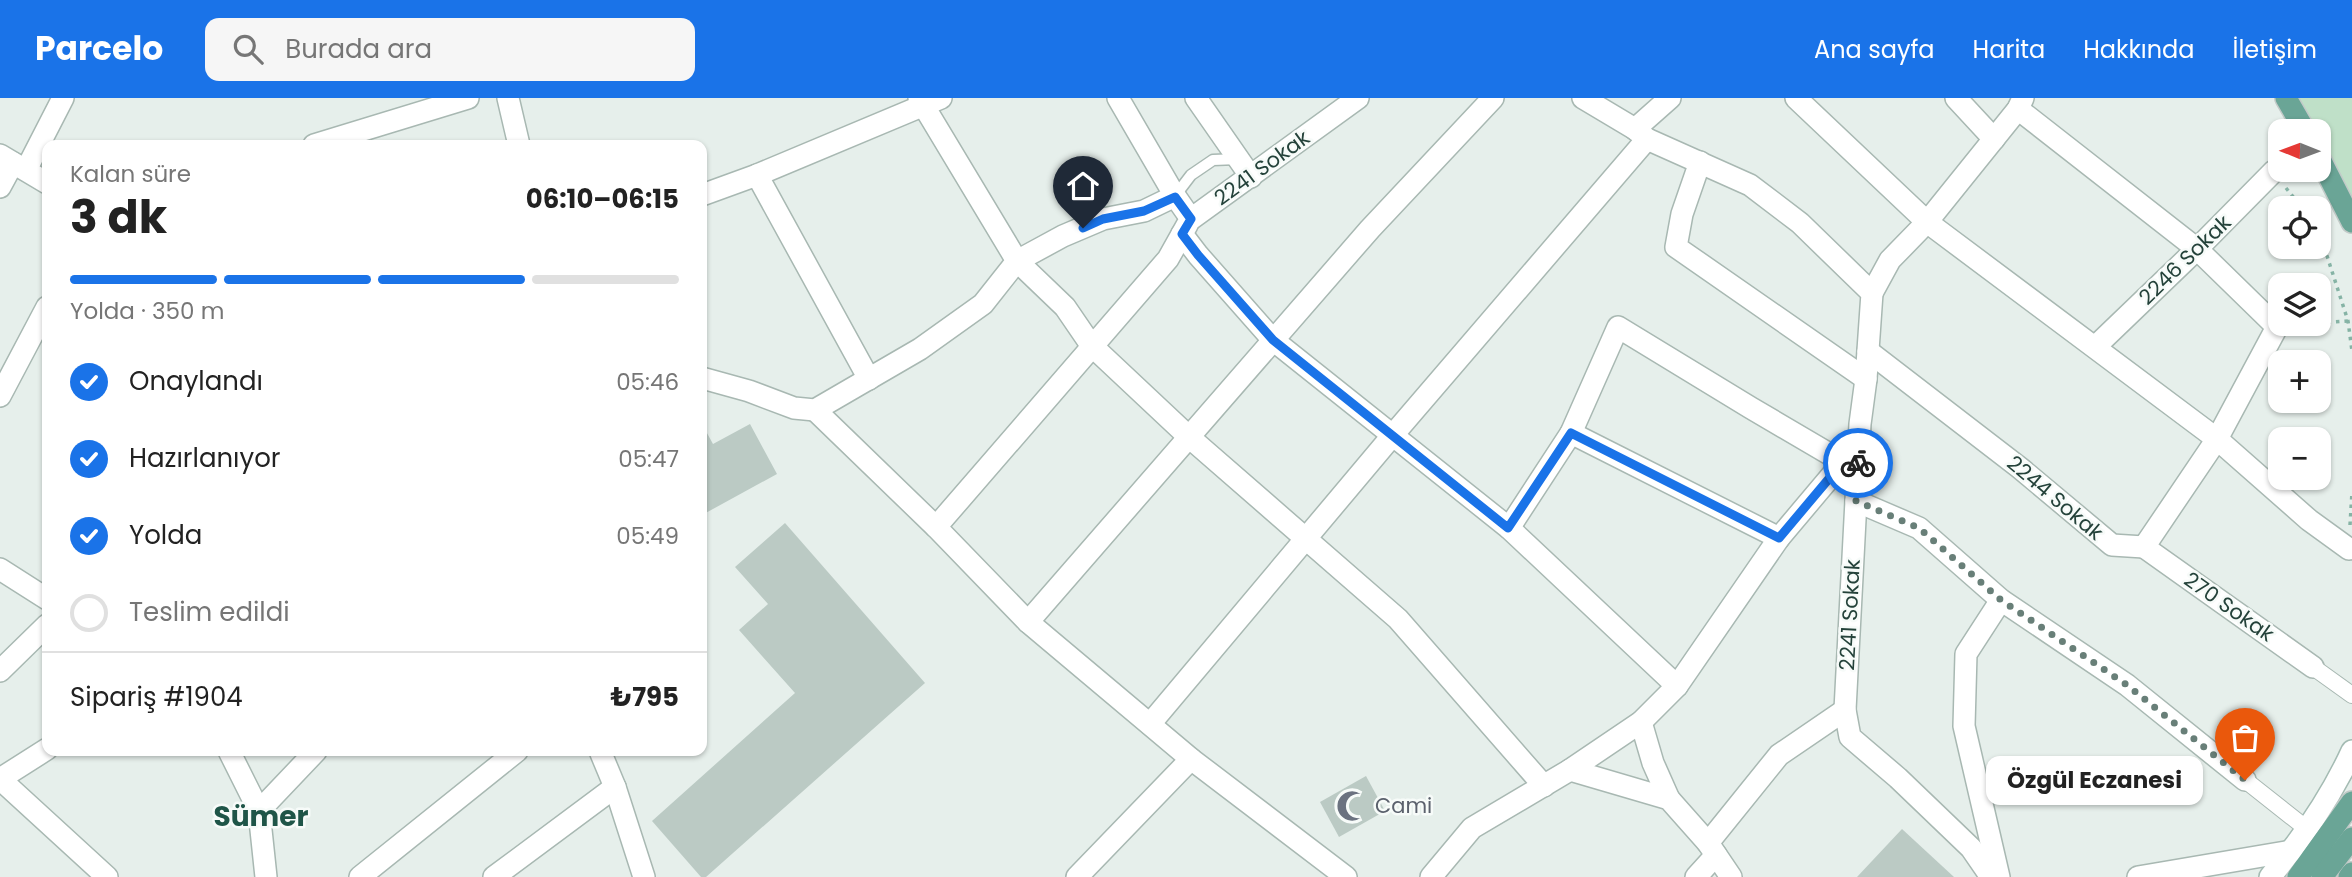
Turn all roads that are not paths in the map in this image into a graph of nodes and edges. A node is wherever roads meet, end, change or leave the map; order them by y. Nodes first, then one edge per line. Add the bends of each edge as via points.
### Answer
1 (63, 98) edge
2 (468, 98) edge
3 (508, 98) edge
4 (1118, 98) edge
5 (1196, 98) edge
6 (1358, 98) edge
7 (1493, 98) edge
8 (1583, 98) edge
9 (1670, 98) edge
10 (1796, 98) edge
11 (1955, 98) edge
12 (2286, 98) edge
13 (928, 101) edge
14 (2020, 104) edge
15 (2298, 119) edge
16 (1641, 134) junction
17 (1994, 139) junction
18 (330, 140) edge
19 (518, 140) edge
20 (1238, 159) junction
21 (1700, 162) junction
22 (13, 163) edge
23 (757, 175) junction
24 (1251, 177) junction
25 (2268, 177) edge
26 (2331, 179) edge
27 (42, 180) edge
28 (0, 187) edge
29 (707, 193) edge
30 (1175, 197) junction
31 (1927, 222) junction
32 (2352, 222) edge
33 (1187, 226) junction
34 (2197, 249) junction
35 (1017, 261) junction
36 (1872, 293) junction
37 (42, 316) edge
38 (1273, 340) junction
39 (1091, 345) junction
40 (2095, 347) junction
41 (1868, 351) junction
42 (707, 379) edge
43 (869, 379) junction
44 (1866, 379) junction
45 (0, 396) edge
46 (815, 410) junction
47 (1571, 433) junction
48 (1392, 436) junction
49 (1189, 437) junction
50 (2217, 439) junction
51 (1851, 459) junction
52 (1856, 501) junction
53 (936, 527) junction
54 (1508, 528) junction
55 (1308, 538) junction
56 (1779, 538) junction
57 (2144, 547) junction
58 (2349, 549) road end
59 (0, 569) edge
60 (42, 596) edge
61 (2001, 600) junction
62 (1028, 622) junction
63 (42, 630) edge
64 (2313, 667) joint
65 (0, 671) edge
66 (1677, 686) junction
67 (2352, 695) edge
68 (1845, 710) junction
69 (1641, 722) junction
70 (1150, 724) junction
71 (2352, 751) edge
72 (42, 752) edge
73 (232, 756) edge
74 (311, 756) edge
75 (511, 756) edge
76 (602, 756) edge
77 (1191, 759) junction
78 (1570, 770) junction
79 (2245, 780) joint
80 (1544, 786) junction
81 (615, 788) junction
82 (1669, 799) junction
83 (2352, 803) edge
84 (259, 811) junction
85 (2306, 829) junction
86 (2352, 838) edge
87 (1712, 849) junction
88 (2292, 851) junction
89 (2352, 873) edge
90 (637, 874) edge
91 (2271, 876) edge
92 (107, 877) edge
93 (266, 877) edge
94 (360, 877) edge
95 (494, 877) edge
96 (1077, 877) edge
97 (1346, 877) edge
98 (1431, 877) edge
99 (1696, 877) edge
100 (1731, 877) edge
101 (1991, 877) edge
102 (1999, 877) edge
103 (2138, 877) edge
104 (2298, 877) edge
105 (2322, 877) edge
106 (2349, 877) edge

1 - 22 street
2 - 18 street
3 - 19 street
4 - 30 street
5 - 20 street
6 - 24 street, 2241 Sokak
7 - 38 street
8 - 16 street
9 - 16 street
10 - 31 street
11 - 17 street
12 - 15 main road
13 - 23 street
13 - 35 street
14 - 17 street, 2241 Sokak
14 - 34 street
16 - 21 street
16 - 48 street
17 - 31 street, 2241 Sokak
20 - 24 street
20 - 30 lane via 1213,160 1191,175
21 - 36 street via 1750,185 1800,223
21 - 44 street via 1676,247
22 - 27 street
22 - 28 street
23 - 29 street
23 - 43 street
24 - 33 street, 2241 Sokak
25 - 34 street, 2246 Sokak
26 - 32 main road
30 - 33 street
30 - 35 street via 1144,211 1103,219
31 - 36 street, 2241 Sokak via 1890,260
31 - 40 street
33 - 38 street via 1198,255
33 - 39 street via 1168,259
34 - 40 street, 2246 Sokak
34 - 50 street via 2277,327
35 - 39 street via 1065,307
35 - 43 street via 983,304
36 - 41 street, 2241 Sokak
37 - 45 street
38 - 48 street
38 - 49 street
39 - 49 street
39 - 53 street
40 - 50 street
41 - 44 street, 2241 Sokak
41 - 57 street, 2244 Sokak via 2112,545
42 - 46 street via 794,408
43 - 46 street
44 - 51 street, 2241 Sokak
46 - 53 street
47 - 51 street via 1618,327 1751,408
47 - 54 street
47 - 56 street
48 - 54 street
48 - 55 street
49 - 55 street
49 - 62 street
50 - 57 street
50 - 58 street
51 - 52 street, 2241 Sokak
51 - 56 street
52 - 61 street via 1919,528
52 - 68 street, 2241 Sokak
53 - 62 street
54 - 66 street
55 - 70 street
55 - 80 street via 1398,619
56 - 66 street
57 - 64 street, 270 Sokak
59 - 60 street
61 - 79 street via 2127,685
61 - 102 street via 1966,654 1964,726
62 - 70 street
63 - 65 street
64 - 67 street
66 - 69 street
68 - 87 street via 1779,755
68 - 101 street, 2241 Sokak via 1850,737 1971,848
69 - 78 street
69 - 82 street
70 - 77 street
71 - 85 street
72 - 92 street via 0,779
73 - 84 street
74 - 84 street
75 - 94 street
76 - 81 street
77 - 96 street
77 - 97 street
78 - 80 street
78 - 82 street
79 - 85 street
80 - 98 street via 1472,828
81 - 90 street
81 - 95 street
82 - 87 street
83 - 104 main road
84 - 93 street
85 - 88 street
86 - 105 main road
87 - 99 street
87 - 100 street
88 - 91 street
88 - 103 street
89 - 106 main road

